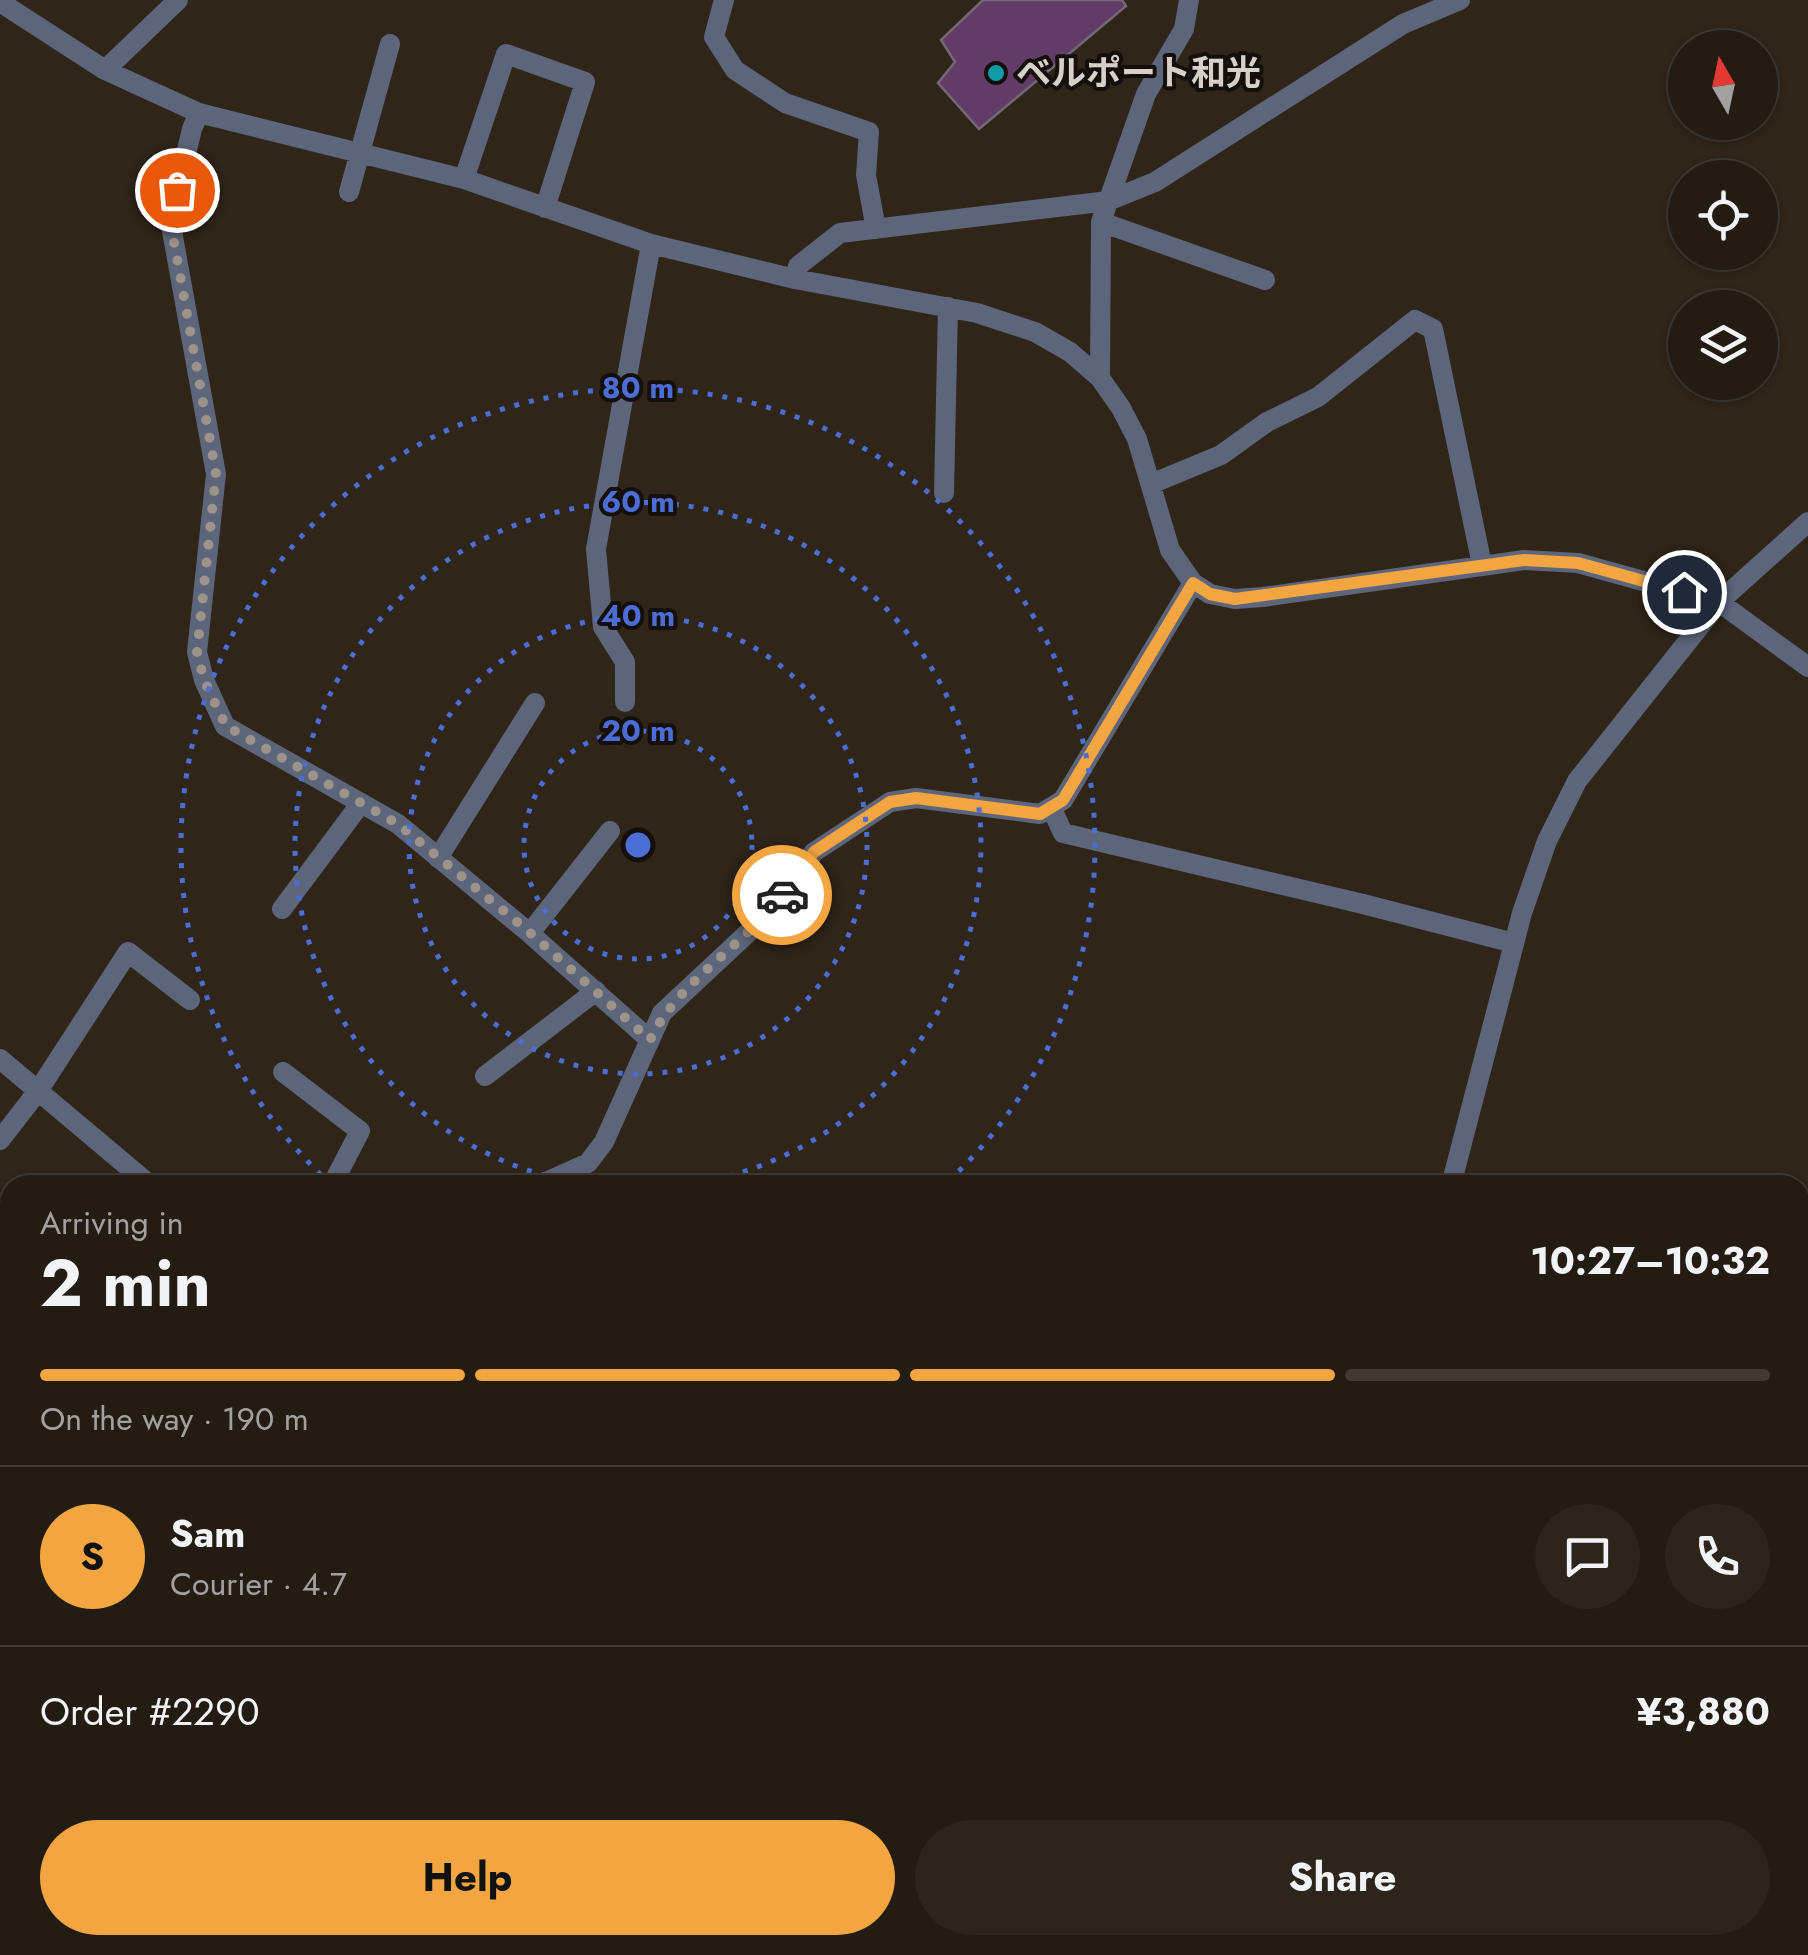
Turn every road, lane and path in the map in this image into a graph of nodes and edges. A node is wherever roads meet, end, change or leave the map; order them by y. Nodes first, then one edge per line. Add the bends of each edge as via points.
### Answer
1 (178, 0) edge
2 (724, 0) edge
3 (1188, 0) edge
4 (1460, 0) edge
5 (0, 2) edge
6 (390, 44) dead end
7 (105, 70) junction
8 (200, 112) junction
9 (360, 152) junction
10 (464, 178) junction
11 (349, 192) dead end
12 (1108, 201) junction
13 (545, 208) junction
14 (1101, 222) junction
15 (876, 229) junction
16 (652, 244) junction
17 (795, 279) junction
18 (1265, 280) dead end
19 (948, 307) junction
20 (1100, 378) junction
21 (1152, 484) junction
22 (944, 493) dead end
23 (1808, 522) edge
24 (1482, 565) junction
25 (1193, 583) junction
26 (1719, 602) junction
27 (1808, 667) edge
28 (625, 702) dead end
29 (535, 703) dead end
30 (361, 803) junction
31 (1051, 808) junction
32 (610, 831) dead end
33 (438, 858) junction
34 (282, 909) dead end
35 (530, 933) junction
36 (1514, 943) junction
37 (596, 991) junction
38 (190, 1000) dead end
39 (650, 1040) junction
40 (0, 1059) edge
41 (283, 1072) dead end
42 (486, 1076) dead end
43 (38, 1090) junction
44 (0, 1140) edge
45 (138, 1175) edge
46 (337, 1175) edge
47 (561, 1175) edge
48 (1454, 1175) edge

1 - 7 street
2 - 15 street via 714,38 735,70 784,103 869,132 866,175
3 - 12 street via 1184,29 1146,94
4 - 12 street via 1402,24 1156,182
5 - 7 street
6 - 9 street
7 - 8 street
8 - 9 street
8 - 30 street via 170,220 216,474 197,652 226,726
9 - 10 street
9 - 11 street
10 - 13 street
10 - 13 street via 506,54 585,82
12 - 14 street
12 - 15 street
13 - 16 street
14 - 18 street
14 - 20 street
15 - 17 street via 840,233 798,266
16 - 17 street
16 - 28 street via 596,550 603,627 624,662
17 - 19 street
19 - 20 street via 1035,332
19 - 22 street
20 - 21 street via 1137,439
21 - 24 street via 1221,455 1318,397 1415,320 1433,329
21 - 25 street via 1170,550
23 - 26 street
24 - 25 street via 1235,599
24 - 26 street via 1578,563
25 - 31 street via 1063,800
26 - 27 street
26 - 36 street via 1578,781 1546,841
29 - 33 street
30 - 33 street
30 - 34 street
31 - 36 street via 1063,833
31 - 39 street via 1040,814 916,798 890,802 814,852 767,915 662,1014
32 - 35 street
33 - 35 street
35 - 37 street
36 - 48 street
37 - 39 street
37 - 42 street
38 - 43 street via 128,952
39 - 47 street via 604,1142 588,1163
40 - 43 street
41 - 46 street via 360,1131
43 - 44 street
43 - 45 street

